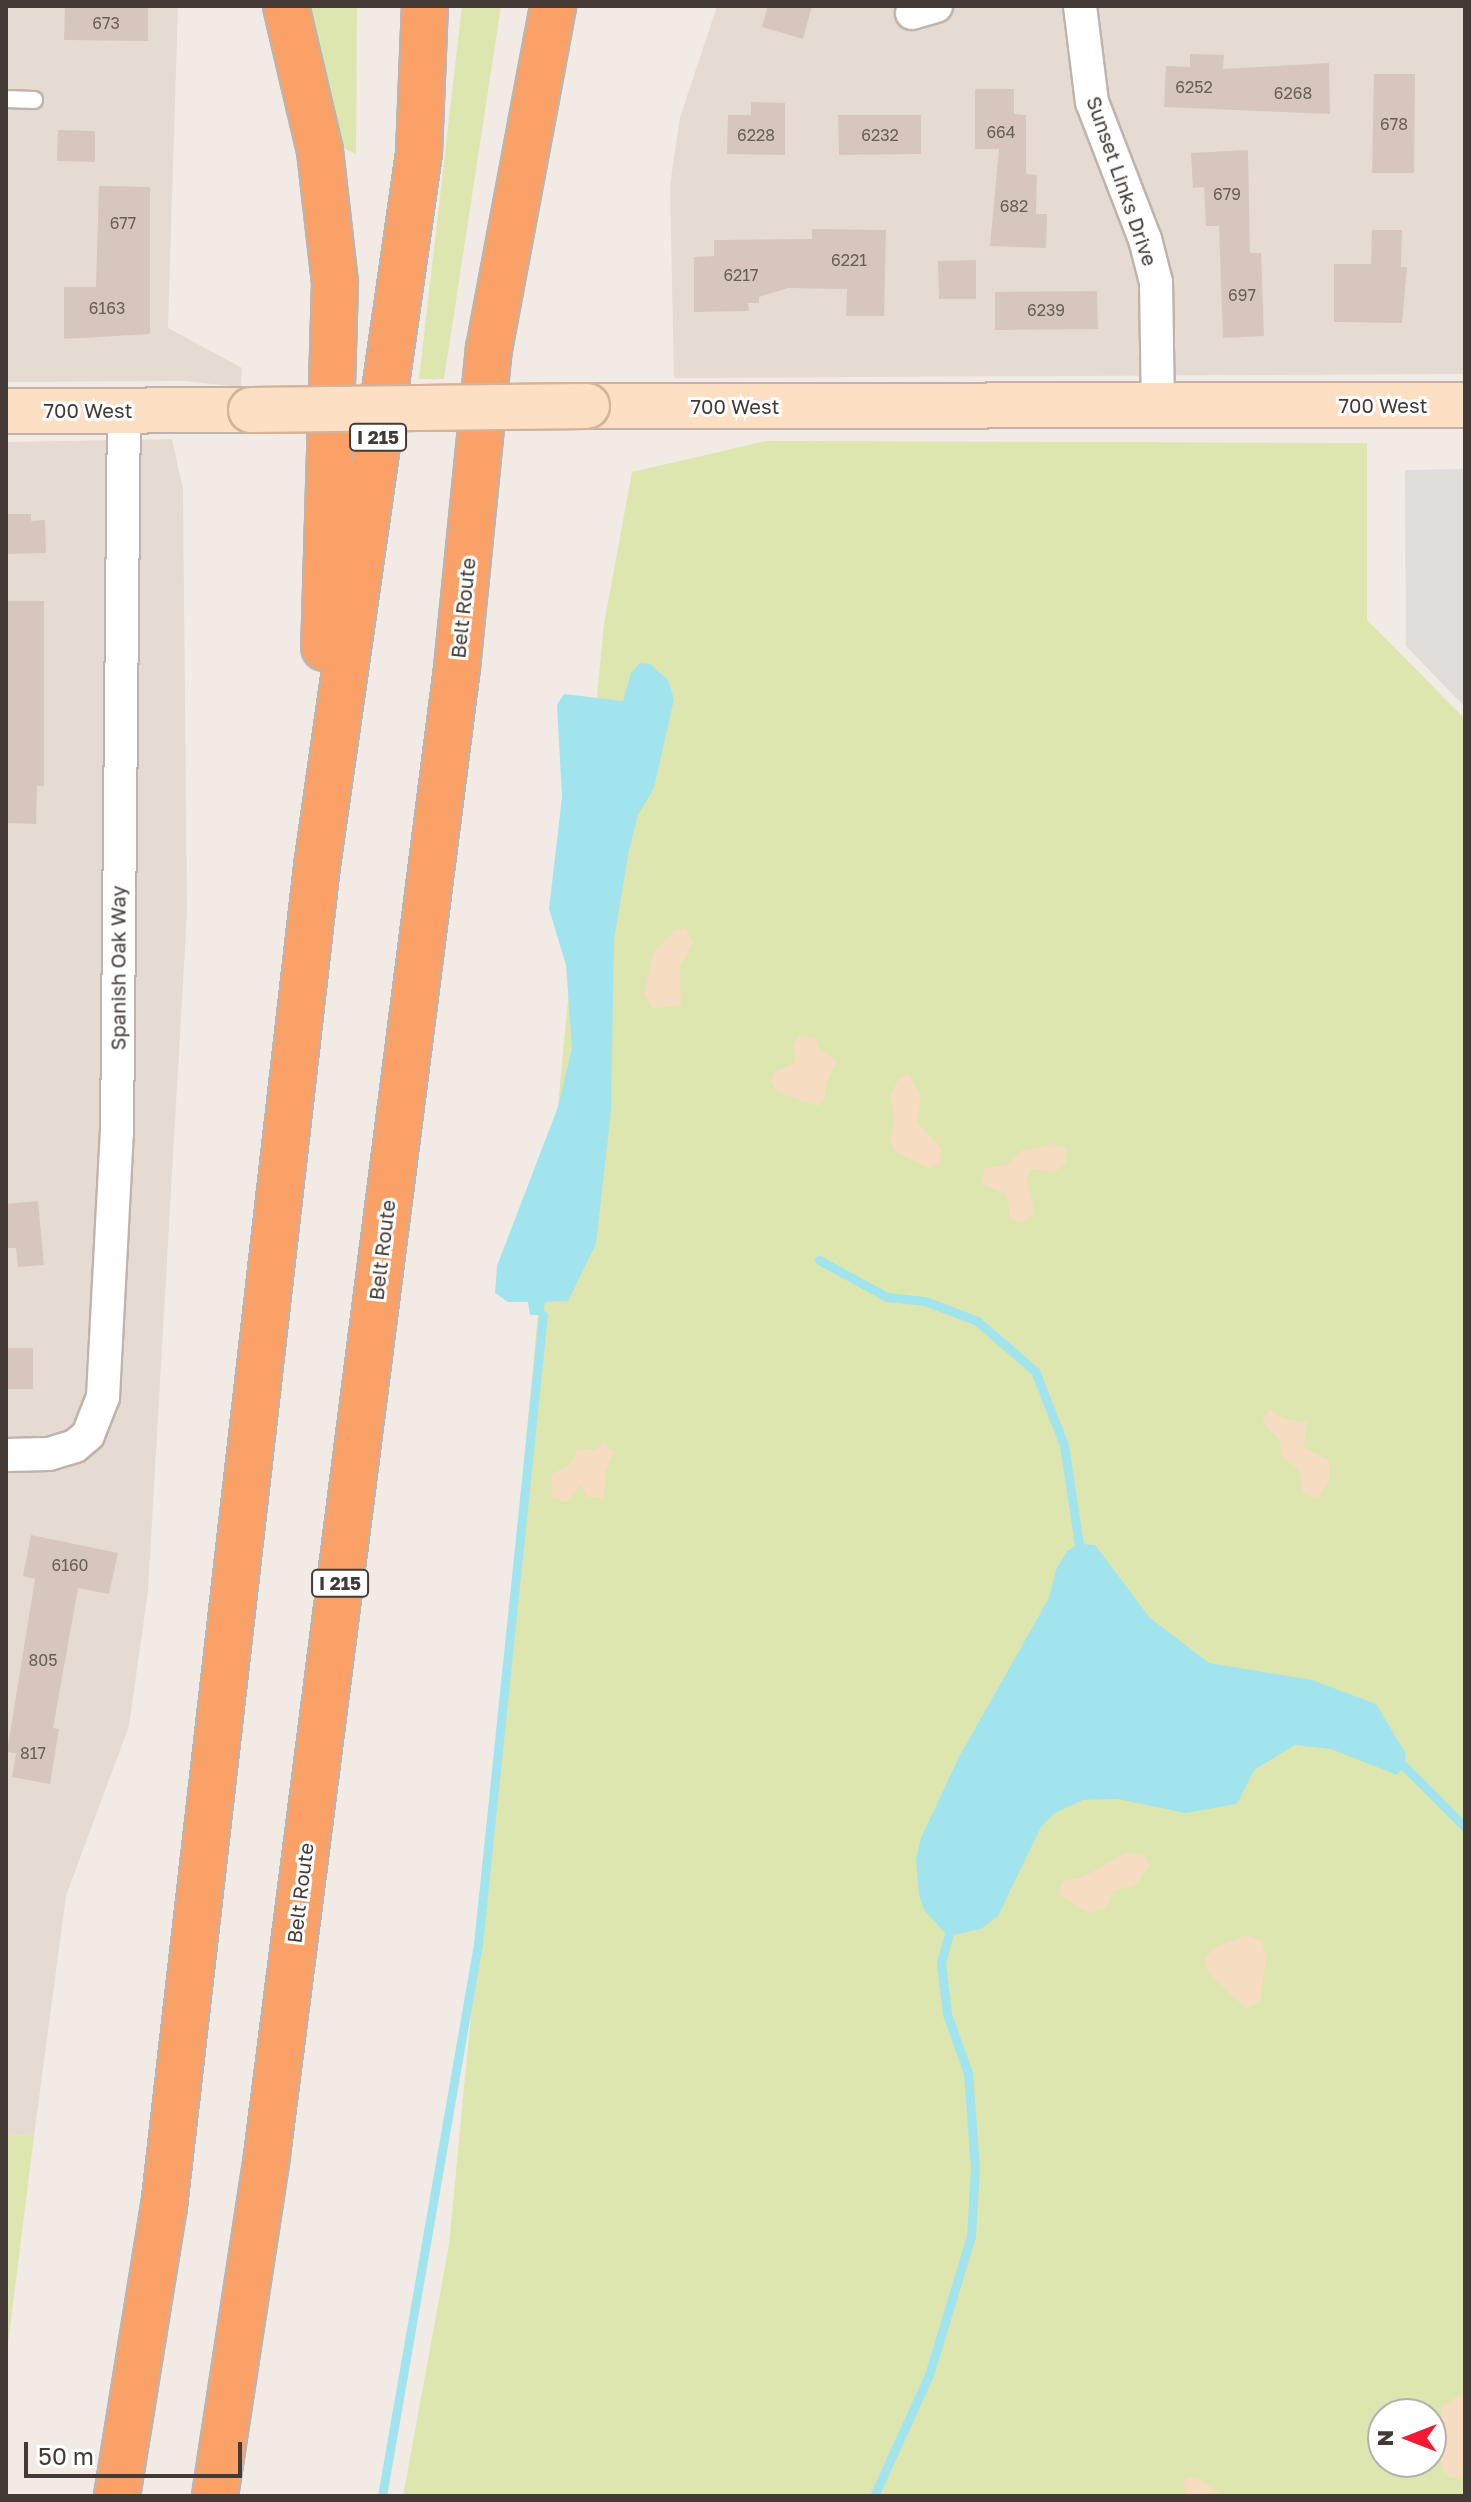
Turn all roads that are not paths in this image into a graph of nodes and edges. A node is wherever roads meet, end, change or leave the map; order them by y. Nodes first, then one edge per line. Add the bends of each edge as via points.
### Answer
1 (286, 6) edge
2 (425, 6) edge
3 (1080, 6) edge
4 (552, 11) edge
5 (6, 99) edge
6 (34, 100) dead end
7 (1158, 405) junction
8 (1465, 405) edge
9 (124, 410) junction
10 (6, 411) edge
11 (317, 866) junction
12 (6, 1455) edge
13 (117, 2496) edge
14 (215, 2496) edge

1 - 11 highway via 320,151 335,283
2 - 11 highway, I 215 via 419,153
3 - 7 street, Sunset Links Drive via 1092,102 1145,239 1156,282
4 - 14 highway, Belt Route / I 215 via 489,349 457,668 279,2060
5 - 6 lane
7 - 8 main road, 700 West
7 - 9 main road, 700 West, bridge
9 - 10 main road, 700 West
9 - 12 street, Spanish Oak Way via 117,1133 103,1397 88,1435 75,1446 49,1454
11 - 13 highway, I 215 via 164,2207

